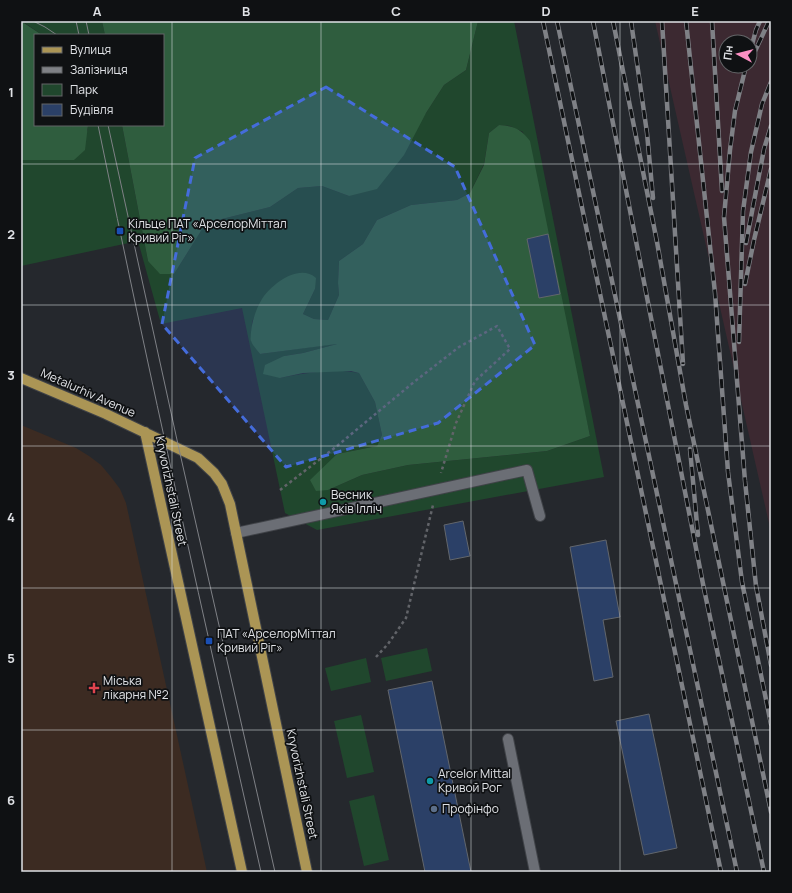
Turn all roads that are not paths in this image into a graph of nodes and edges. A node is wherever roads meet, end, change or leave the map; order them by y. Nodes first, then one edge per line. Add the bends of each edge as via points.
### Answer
1 (21, 378) edge
2 (145, 432) junction
3 (540, 516) dead end
4 (236, 533) junction
5 (508, 739) dead end
6 (242, 872) edge
7 (307, 872) edge
8 (535, 872) edge

1 - 2 main road, Metalurhiv Avenue
2 - 4 main road, Kryvorizhstali Street via 198,458 214,473 222,484 230,504
2 - 6 main road, Kryvorizhstali Street
3 - 4 lane via 527,470
4 - 7 main road, Kryvorizhstali Street
5 - 8 lane

